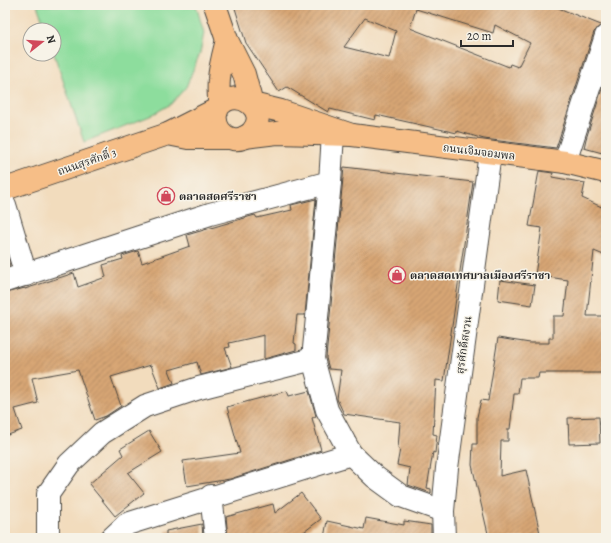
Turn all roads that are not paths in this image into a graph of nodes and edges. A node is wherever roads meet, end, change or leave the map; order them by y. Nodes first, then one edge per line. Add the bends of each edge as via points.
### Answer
1 (215, 5) edge
2 (606, 36) edge
3 (227, 40) junction
4 (242, 71) junction
5 (252, 104) junction
6 (218, 107) junction
7 (291, 114) junction
8 (168, 134) junction
9 (342, 134) junction
10 (237, 138) junction
11 (490, 153) junction
12 (565, 162) junction
13 (606, 172) edge
14 (330, 182) junction
15 (5, 189) edge
16 (5, 205) edge
17 (26, 275) junction
18 (5, 281) edge
19 (313, 360) junction
20 (351, 454) junction
21 (211, 496) junction
22 (443, 510) junction
23 (48, 538) edge
24 (112, 538) edge
25 (216, 538) edge
26 (444, 538) edge

1 - 3 main road
2 - 12 street
3 - 4 main road
3 - 6 main road via 218,79
4 - 5 main road
4 - 7 main road
5 - 6 main road via 234,97 227,99
5 - 7 main road, ถนนเจิมจอมพล
5 - 10 main road via 256,110 253,131
6 - 8 main road, ถนนสุรศักดิ์ 3
6 - 10 main road via 216,122 222,134
7 - 9 main road, ถนนเจิมจอมพล
8 - 10 main road, ถนนสุรศักดิ์ 3 via 188,138
8 - 15 main road, ถนนสุรศักดิ์ 3
9 - 10 main road, ถนนเจิมจอมพล via 277,133
9 - 11 main road, ถนนเจิมจอมพล
9 - 14 street
11 - 12 main road, ถนนเจิมจอมพล
11 - 22 street, สุรศักดิ์สงวน
12 - 13 main road, ถนนเจิมจอมพล
14 - 17 street via 210,214
14 - 19 street
16 - 17 street
17 - 18 street
19 - 20 street via 327,410
19 - 23 street via 199,388 145,406 102,433 68,464 48,494
20 - 21 street
20 - 22 street via 375,477 401,496
21 - 24 street via 127,524
21 - 25 street
22 - 26 street, สุรศักดิ์สงวน

